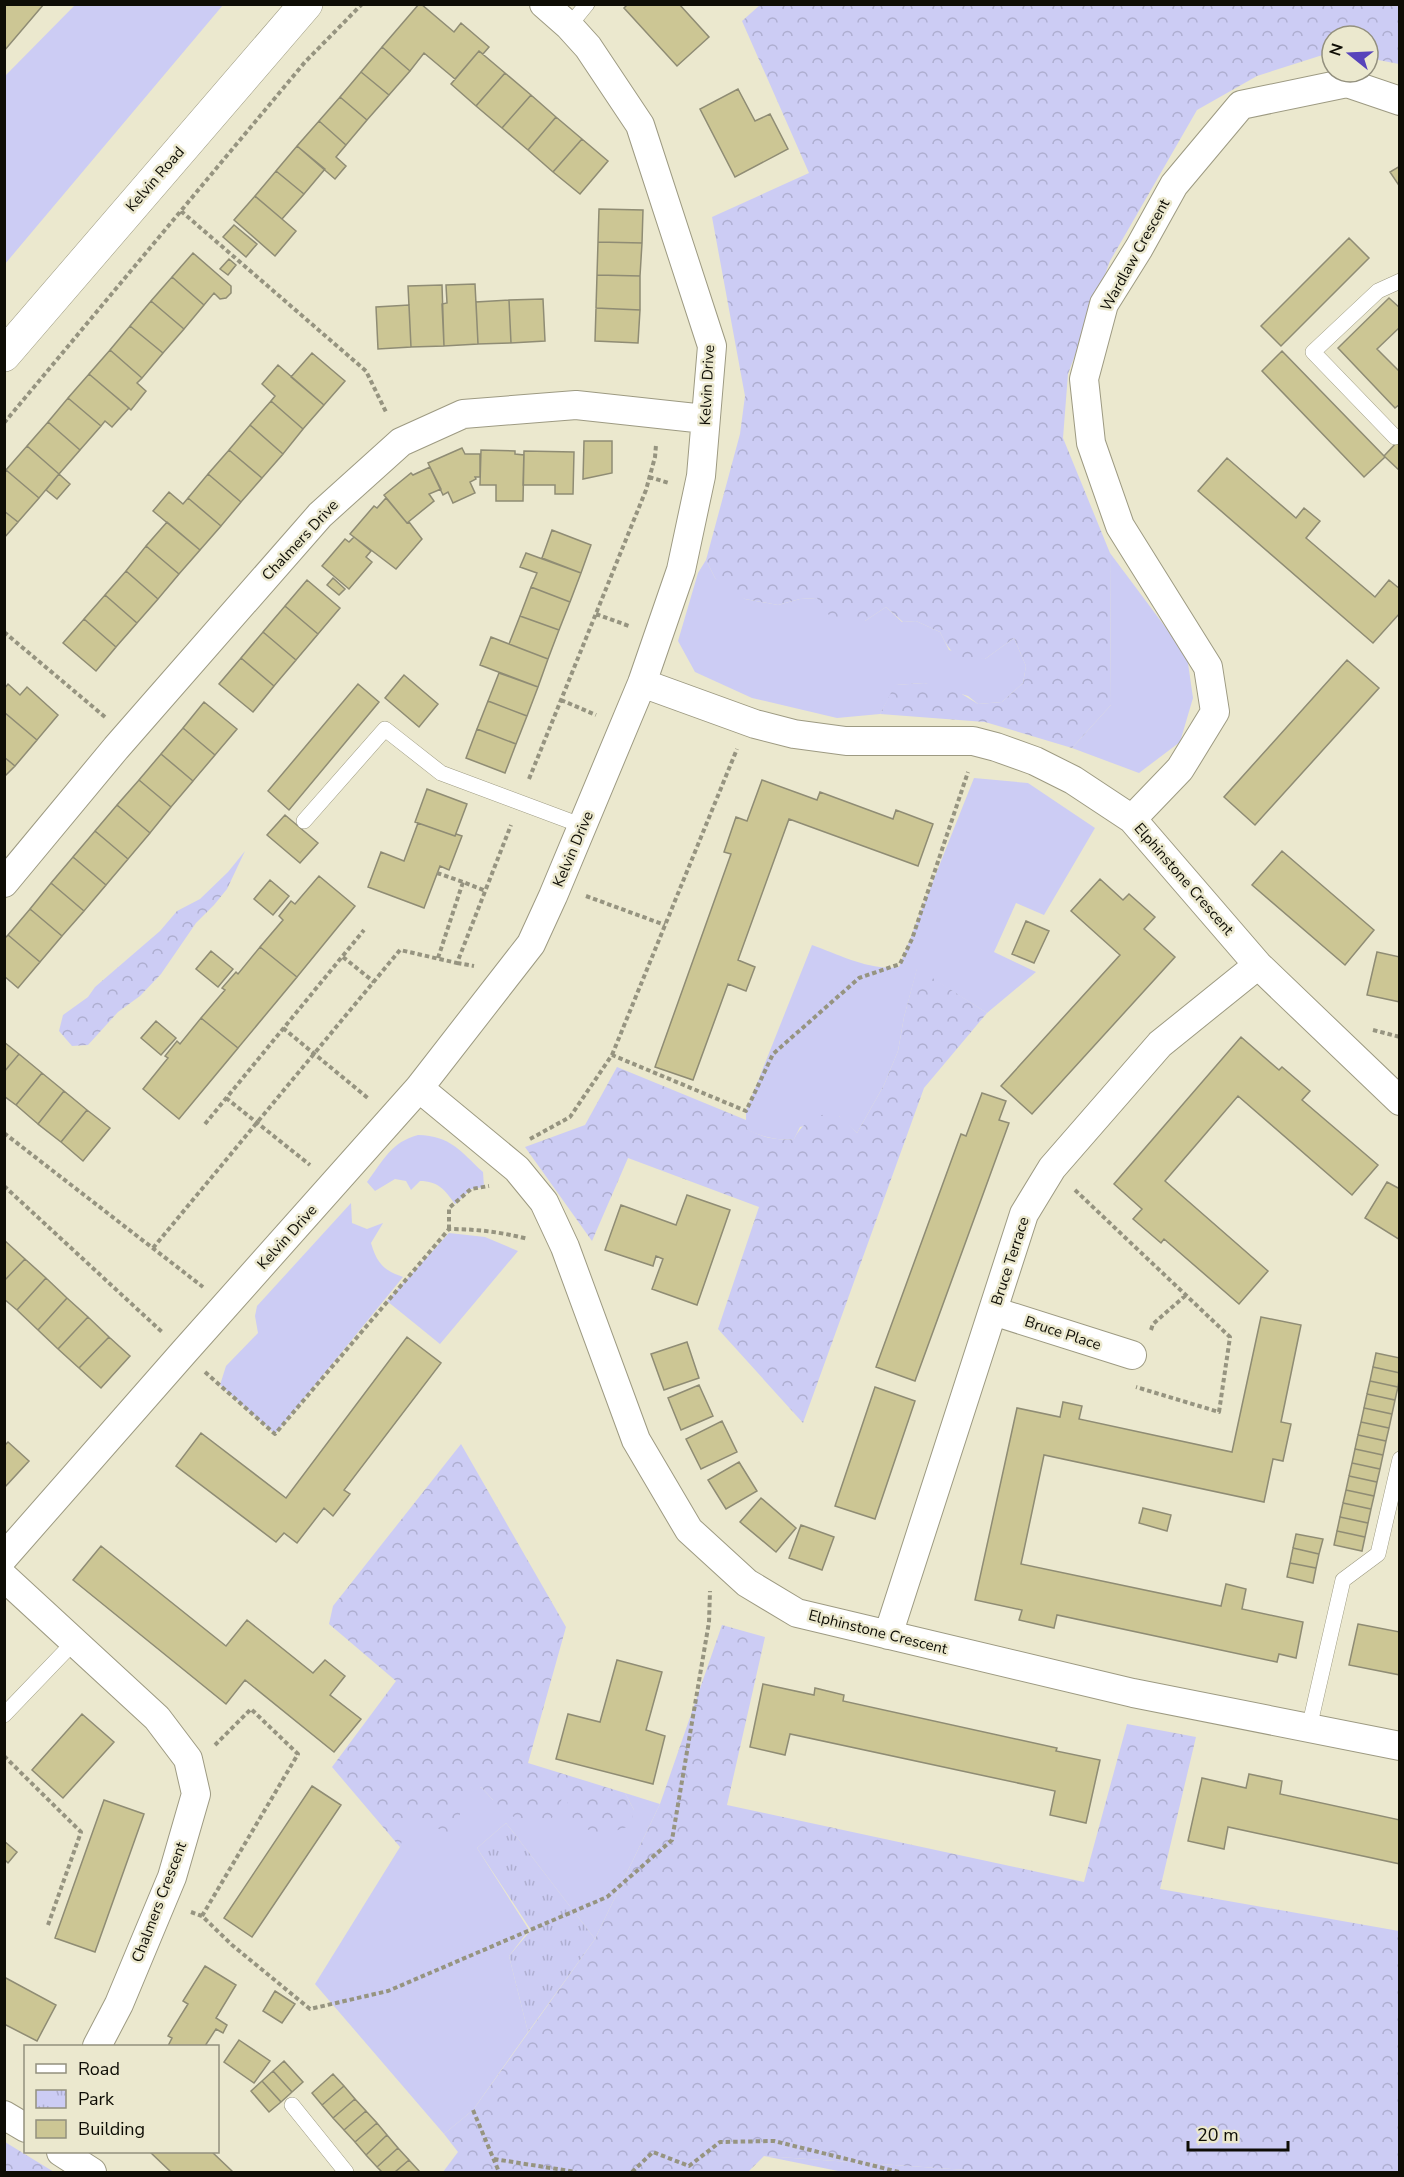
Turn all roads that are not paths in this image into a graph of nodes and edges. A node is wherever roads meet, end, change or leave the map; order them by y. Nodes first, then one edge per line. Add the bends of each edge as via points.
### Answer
1 (306, 4) edge
2 (544, 4) edge
3 (578, 15) edge
4 (1400, 101) edge
5 (1400, 281) edge
6 (4, 355) edge
7 (705, 419) junction
8 (1395, 437) dead end
9 (642, 683) junction
10 (1132, 819) junction
11 (304, 821) dead end
12 (583, 826) junction
13 (4, 883) edge
14 (1258, 965) junction
15 (419, 1088) junction
16 (1400, 1101) edge
17 (993, 1311) junction
18 (1132, 1355) dead end
19 (1400, 1459) edge
20 (4, 1557) edge
21 (4, 1577) edge
22 (888, 1635) junction
23 (74, 1642) junction
24 (4, 1715) edge
25 (1309, 1728) junction
26 (1400, 1746) edge
27 (98, 2045) edge
28 (292, 2105) dead end
29 (4, 2115) edge
30 (24, 2127) edge
31 (64, 2153) edge
32 (92, 2172) edge
33 (346, 2172) edge

1 - 6 street, Kelvin Road
2 - 3 street, Kelvin Drive
3 - 7 street, Kelvin Drive via 588,47 640,124 712,346
4 - 10 street, Wardlaw Crescent via 1347,83 1241,105 1174,185 1104,304 1084,379 1091,443 1120,526 1208,667 1215,712 1180,769
5 - 8 lane via 1378,291 1313,352
7 - 9 street, Kelvin Drive via 701,476 681,570
7 - 13 street, Chalmers Drive via 576,405 463,414 401,442 320,515
9 - 10 street, Elphinstone Crescent via 794,734 846,741 978,743 996,747 1073,780
9 - 12 street, Kelvin Drive
10 - 14 street, Elphinstone Crescent
11 - 12 lane via 385,729 441,773
12 - 15 street, Kelvin Drive via 531,944
14 - 16 street, Elphinstone Crescent
14 - 17 street, Bruce Terrace via 1160,1044 1052,1168 1024,1214
15 - 20 street, Kelvin Drive
15 - 22 street, Elphinstone Crescent via 517,1169 544,1202 565,1247 636,1440 689,1530 747,1583 796,1613
17 - 18 street, Bruce Place
17 - 22 street, Bruce Terrace
19 - 25 lane via 1378,1554 1343,1580
21 - 23 street, Chalmers Crescent
22 - 25 street, Elphinstone Crescent via 1132,1693
23 - 24 lane
23 - 27 street, Chalmers Crescent via 158,1718 188,1759 196,1794 172,1877 119,2004
25 - 26 street, Elphinstone Crescent
28 - 33 lane
29 - 30 street
31 - 32 street

